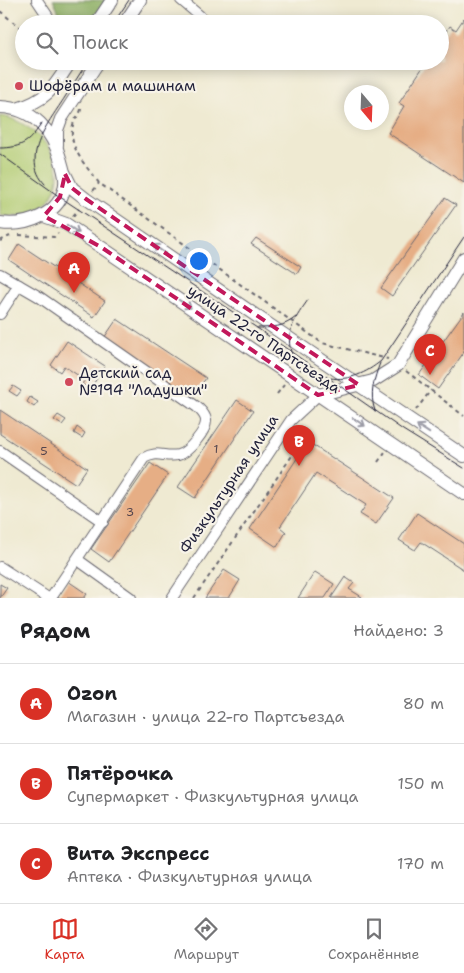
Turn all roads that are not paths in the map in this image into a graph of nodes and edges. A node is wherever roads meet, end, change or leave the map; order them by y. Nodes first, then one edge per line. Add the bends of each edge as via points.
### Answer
1 (38, 0) edge
2 (112, 0) edge
3 (140, 0) edge
4 (181, 0) edge
5 (47, 15) edge
6 (102, 15) edge
7 (130, 15) edge
8 (199, 15) edge
9 (65, 70) edge
10 (93, 70) edge
11 (0, 107) edge
12 (17, 109) junction
13 (57, 147) junction
14 (65, 174) junction
15 (44, 216) junction
16 (0, 223) edge
17 (464, 259) edge
18 (0, 274) edge
19 (19, 284) junction
20 (0, 314) edge
21 (359, 385) junction
22 (318, 395) junction
23 (0, 451) edge
24 (464, 456) edge
25 (464, 494) edge
26 (103, 522) junction
27 (78, 560) junction
28 (0, 567) edge
29 (50, 598) edge
30 (131, 598) edge
31 (172, 598) edge

1 - 5 street
2 - 6 main road
3 - 7 main road
4 - 8 street
9 - 12 main road via 52,91 31,105
10 - 13 main road via 61,119
11 - 12 main road
12 - 13 main road via 45,127
13 - 14 main road
14 - 15 main road via 65,185 57,202
21 -> 14 main road, улица 22-го Партсъезда via 86,199 72,188
15 - 16 main road via 20,224
15 -> 22 main road, улица 22-го Партсъезда via 66,224
17 - 21 main road, Физкультурная улица via 398,365 373,381
18 - 19 street
19 - 20 street
19 - 26 street via 204,413 204,430 192,446 176,456 151,454 144,458
21 - 22 main road, Физкультурная улица
24 -> 21 main road, улица 22-го Партсъезда
22 -> 25 main road, улица 22-го Партсъезда
22 - 31 street, Физкультурная улица via 291,420
23 - 26 street
26 - 27 street
27 - 29 street
27 - 30 street
28 - 29 street

